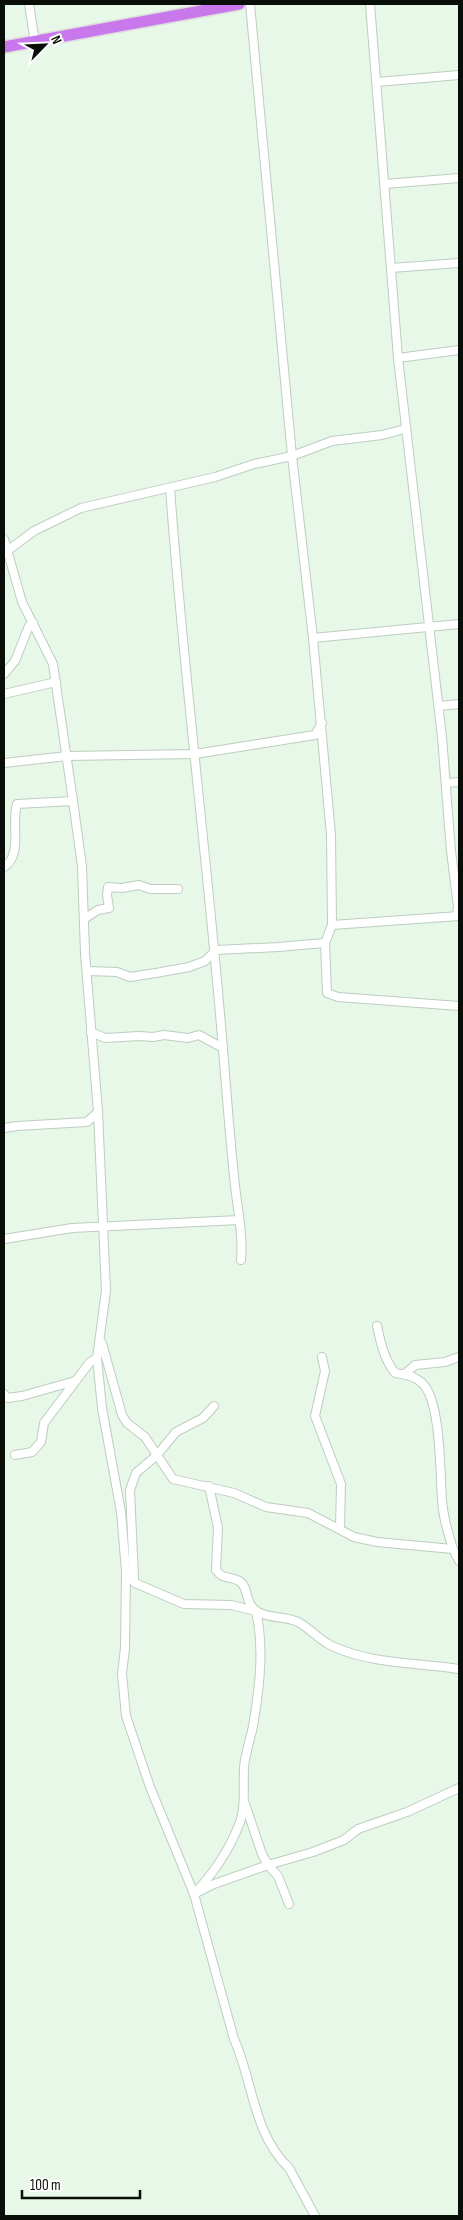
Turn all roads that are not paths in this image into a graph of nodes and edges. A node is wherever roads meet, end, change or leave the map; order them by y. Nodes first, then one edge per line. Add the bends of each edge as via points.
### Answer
1 (28, 4) edge
2 (239, 4) edge
3 (250, 4) edge
4 (370, 4) edge
5 (35, 42) junction
6 (4, 47) edge
7 (459, 75) edge
8 (377, 82) junction
9 (459, 178) edge
10 (385, 184) junction
11 (459, 263) edge
12 (392, 268) junction
13 (459, 350) edge
14 (398, 358) junction
15 (405, 428) junction
16 (292, 456) junction
17 (170, 488) junction
18 (4, 539) edge
19 (7, 551) junction
20 (33, 623) junction
21 (459, 624) edge
22 (429, 628) junction
23 (313, 638) junction
24 (4, 674) edge
25 (56, 682) junction
26 (4, 694) edge
27 (459, 704) edge
28 (439, 706) junction
29 (322, 723) junction
30 (195, 754) junction
31 (67, 756) junction
32 (4, 763) edge
33 (459, 782) edge
34 (446, 783) junction
35 (73, 800) junction
36 (4, 867) edge
37 (178, 889) dead end
38 (458, 916) edge
39 (84, 919) junction
40 (332, 925) junction
41 (325, 943) junction
42 (216, 950) junction
43 (88, 971) junction
44 (459, 1006) edge
45 (92, 1032) junction
46 (223, 1048) junction
47 (98, 1112) junction
48 (4, 1128) edge
49 (239, 1220) junction
50 (102, 1226) junction
51 (4, 1239) edge
52 (241, 1260) dead end
53 (377, 1326) dead end
54 (100, 1339) junction
55 (459, 1357) edge
56 (98, 1358) junction
57 (322, 1358) dead end
58 (405, 1374) junction
59 (75, 1381) junction
60 (4, 1394) edge
61 (214, 1406) dead end
62 (15, 1455) dead end
63 (157, 1455) junction
64 (209, 1486) junction
65 (340, 1529) junction
66 (452, 1549) junction
67 (459, 1561) edge
68 (126, 1571) junction
69 (134, 1583) junction
70 (256, 1610) junction
71 (459, 1669) edge
72 (459, 1788) edge
73 (244, 1802) junction
74 (268, 1865) junction
75 (194, 1894) junction
76 (289, 1904) dead end
77 (315, 2216) edge

1 - 5 street
2 - 5 highway
3 - 16 street
4 - 8 street
5 - 6 highway
7 - 8 street
8 - 10 street
9 - 10 street
10 - 12 street
11 - 12 street
12 - 14 street
13 - 14 street
14 - 15 street
15 - 16 street via 382,435 332,442
15 - 22 street
16 - 17 street
16 - 23 street
17 - 19 street via 81,508 34,532
17 - 30 street
18 - 19 street
19 - 20 street via 22,602
20 - 24 street via 15,661
20 - 25 street via 53,664
21 - 22 street
22 - 23 street
22 - 28 street
23 - 29 street
25 - 26 street
25 - 31 street
27 - 28 street
28 - 34 street
29 - 30 street via 315,735
29 - 40 street via 331,835
30 - 31 street
30 - 42 street
31 - 32 street
31 - 35 street
33 - 34 street
34 - 38 street
35 - 36 street via 17,804 14,854
35 - 39 street via 82,866
37 - 39 street via 150,889 139,885 108,887 109,908 98,910
38 - 40 street
39 - 43 street
40 - 41 street
41 - 42 street
41 - 44 street via 327,994
42 - 43 street via 205,961 156,973 130,976
42 - 46 street
43 - 45 street
45 - 46 street via 106,1038 164,1035 188,1038 199,1035
45 - 47 street
46 - 49 street
47 - 48 street via 87,1122
47 - 50 street
49 - 50 street
49 - 52 street
50 - 51 street
50 - 54 street via 106,1291
53 - 58 street via 390,1366 395,1373
54 - 56 street
54 - 63 street via 122,1415 145,1437
55 - 58 street via 415,1365
56 - 59 street via 90,1362
56 - 68 street via 102,1408 121,1512
57 - 65 street via 325,1371 316,1416 341,1484
58 - 66 street via 423,1384 436,1417 442,1500
59 - 60 street via 22,1396 8,1398
59 - 62 street via 44,1423 41,1442 32,1452
61 - 63 street via 203,1418 176,1432
63 - 64 street via 173,1478
63 - 69 street via 136,1473 130,1490
64 - 65 street via 266,1507 308,1513
64 - 70 street via 218,1528 216,1570 227,1579 239,1581 245,1588 247,1602
65 - 66 street via 354,1538
66 - 67 street
68 - 69 street
68 - 75 street via 122,1674 126,1716 150,1788
69 - 70 street via 184,1604 231,1605
70 - 71 street via 267,1616 296,1621 319,1639 356,1655 400,1664
70 - 73 street via 261,1660 244,1768
72 - 74 street via 358,1830 344,1840
73 - 74 street
73 - 75 street via 240,1823 225,1854
74 - 75 street
74 - 76 street via 278,1876
75 - 77 street via 254,2106 268,2139 289,2168

